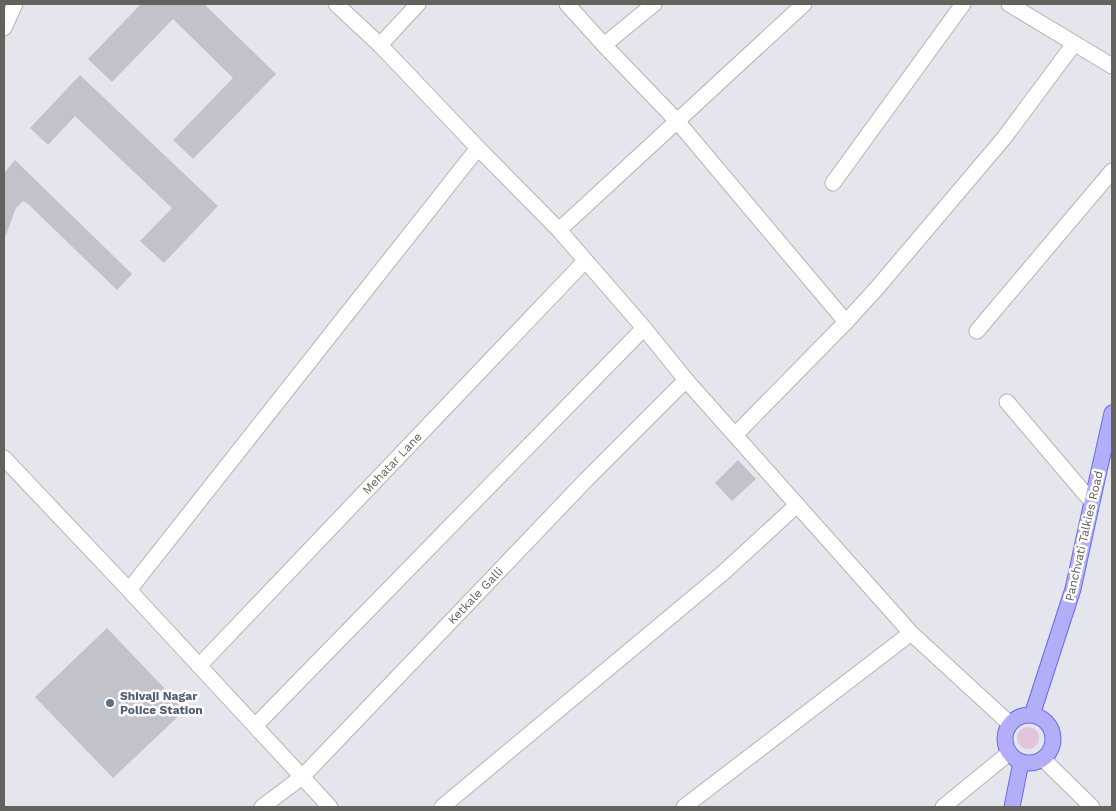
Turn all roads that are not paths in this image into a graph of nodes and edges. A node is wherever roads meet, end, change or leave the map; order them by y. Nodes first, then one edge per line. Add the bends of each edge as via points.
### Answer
1 (15, 4) edge
2 (336, 4) edge
3 (418, 4) edge
4 (567, 4) edge
5 (654, 4) edge
6 (804, 4) edge
7 (963, 4) edge
8 (1009, 4) edge
9 (4, 28) edge
10 (1074, 44) junction
11 (380, 45) junction
12 (604, 45) junction
13 (1112, 66) edge
14 (677, 121) junction
15 (478, 148) junction
16 (1112, 171) edge
17 (833, 183) dead end
18 (559, 230) junction
19 (585, 261) junction
20 (846, 322) junction
21 (644, 328) junction
22 (977, 331) dead end
23 (686, 380) junction
24 (1007, 402) dead end
25 (1112, 413) edge
26 (735, 435) junction
27 (4, 458) edge
28 (1092, 502) junction
29 (797, 505) junction
30 (129, 590) junction
31 (911, 633) junction
32 (199, 666) junction
33 (1032, 715) junction
34 (1010, 724) junction
35 (255, 726) junction
36 (1015, 757) junction
37 (1043, 759) junction
38 (302, 777) junction
39 (262, 807) edge
40 (330, 807) edge
41 (442, 807) edge
42 (684, 807) edge
43 (943, 807) edge
44 (1012, 807) edge
45 (1092, 807) edge

1 - 9 street
2 - 11 street
3 - 11 street
4 - 12 street
5 - 12 street
6 - 14 street
7 - 17 street
8 - 10 street
10 - 13 street
10 - 20 street via 1004,138
11 - 15 street
12 - 14 street
14 - 18 street
14 - 20 street
15 - 18 street
15 - 30 street
16 - 22 street
18 - 19 street
19 - 21 street
19 - 32 street, Mehatar Lane
20 - 26 street
21 - 23 street
21 - 35 street
23 - 26 street
23 - 38 street, Ketkale Galli
24 - 28 street
25 - 28 main road, Panchvati Talkies Road
26 - 29 street
27 - 30 street
28 - 33 main road, Panchvati Talkies Road via 1073,589
29 - 31 street
29 - 41 street via 724,572
30 - 32 street
31 - 34 street
31 - 42 street
32 - 35 street
33 - 34 main road via 1023,715
33 - 37 main road via 1046,722 1051,729 1052,746
34 - 36 main road via 1006,731 1006,746
35 - 38 street
36 - 37 main road via 1028,763
36 - 43 street
36 - 44 main road
37 - 45 street
38 - 39 street, Ketkale Galli
38 - 40 street

